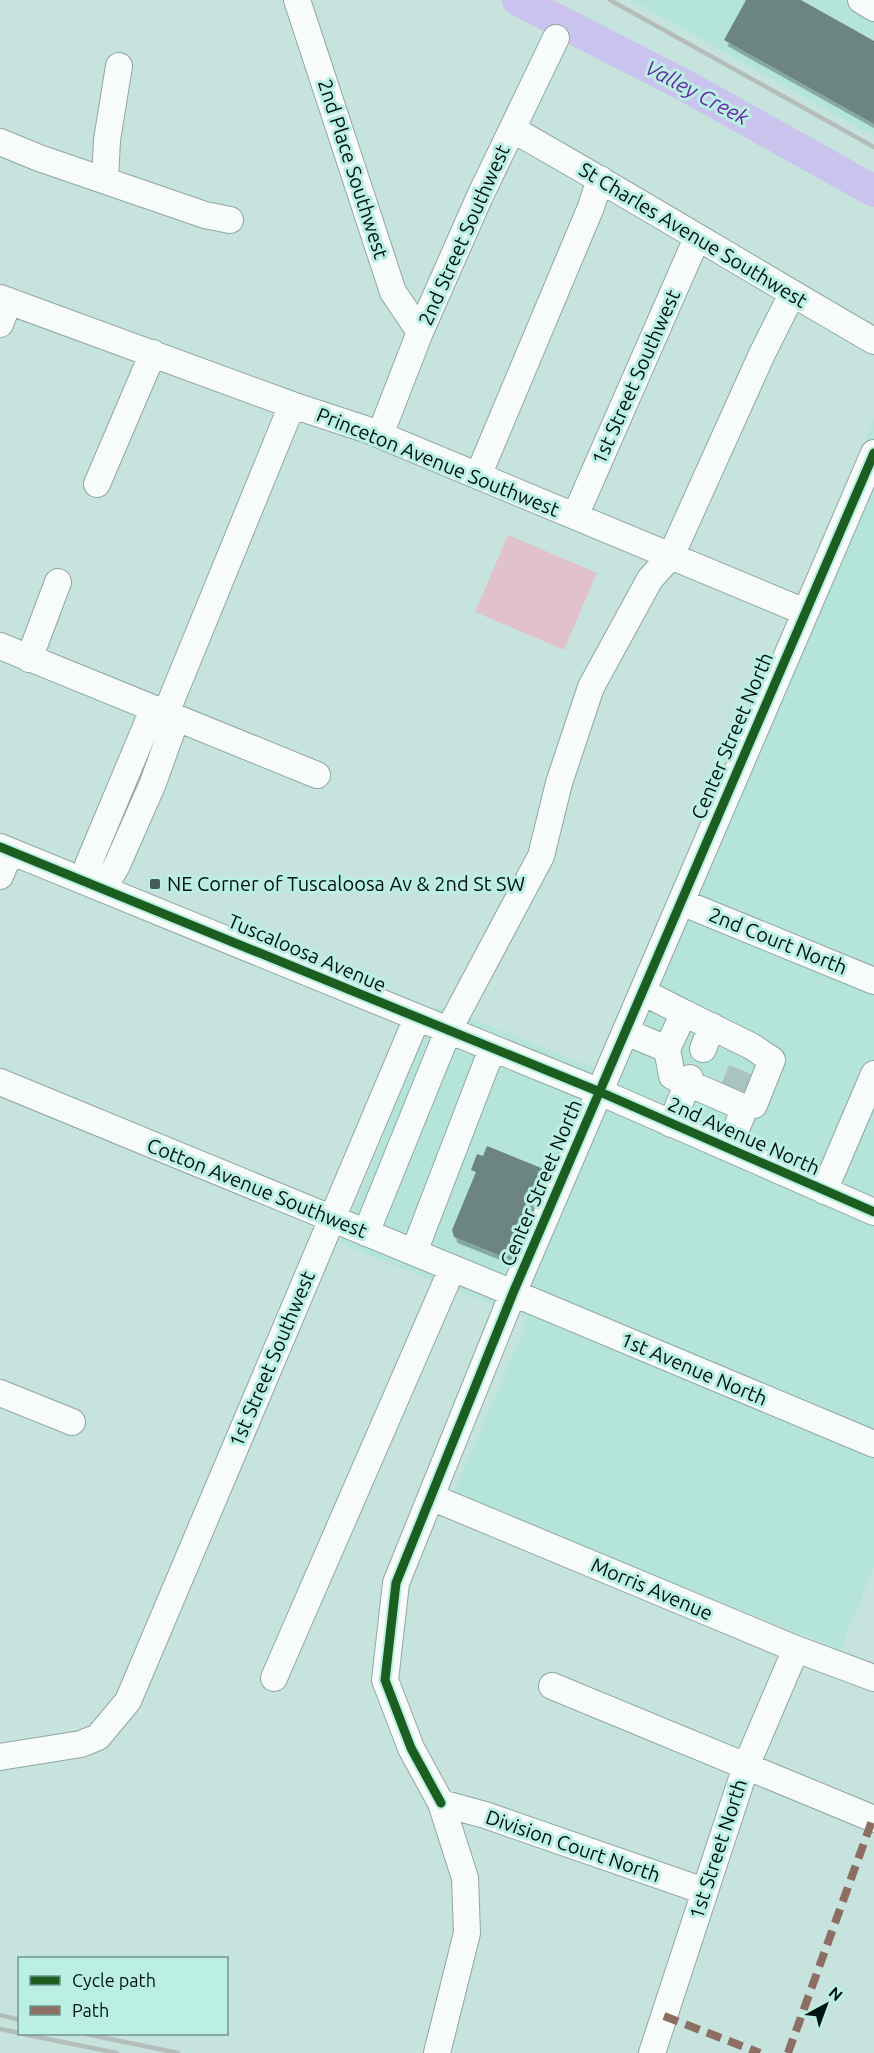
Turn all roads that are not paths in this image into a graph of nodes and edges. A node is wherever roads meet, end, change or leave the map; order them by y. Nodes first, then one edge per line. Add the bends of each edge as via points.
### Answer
1 (297, 0) edge
2 (861, 0) edge
3 (874, 8) edge
4 (555, 38) dead end
5 (119, 66) dead end
6 (512, 129) junction
7 (0, 142) edge
8 (105, 179) junction
9 (600, 179) junction
10 (230, 220) dead end
11 (697, 238) junction
12 (792, 294) junction
13 (3, 308) edge
14 (420, 332) junction
15 (874, 341) edge
16 (153, 353) junction
17 (292, 405) junction
18 (380, 435) junction
19 (874, 453) edge
20 (478, 476) junction
21 (97, 484) dead end
22 (574, 516) junction
23 (671, 556) junction
24 (58, 582) dead end
25 (805, 612) junction
26 (0, 646) edge
27 (29, 659) junction
28 (166, 713) junction
29 (317, 775) dead end
30 (5, 849) edge
31 (0, 876) edge
32 (96, 885) junction
33 (681, 902) junction
34 (874, 981) edge
35 (643, 992) junction
36 (684, 1013) junction
37 (417, 1018) junction
38 (448, 1031) junction
39 (626, 1032) junction
40 (492, 1049) junction
41 (667, 1049) junction
42 (874, 1074) edge
43 (689, 1080) junction
44 (0, 1082) edge
45 (600, 1092) junction
46 (735, 1101) junction
47 (671, 1124) junction
48 (728, 1149) junction
49 (824, 1191) junction
50 (874, 1212) edge
51 (332, 1218) junction
52 (366, 1233) junction
53 (414, 1252) junction
54 (452, 1269) junction
55 (513, 1293) junction
56 (0, 1393) edge
57 (72, 1422) dead end
58 (874, 1444) edge
59 (431, 1497) junction
60 (795, 1648) junction
61 (274, 1678) dead end
62 (874, 1678) edge
63 (552, 1686) dead end
64 (0, 1757) edge
65 (746, 1766) junction
66 (441, 1803) junction
67 (874, 1819) edge
68 (704, 1891) junction
69 (437, 2053) edge
70 (652, 2053) edge

1 - 14 street, 2nd Place Southwest via 393,292
2 - 3 street
4 - 6 street, 2nd Street Southwest
5 - 8 street
6 - 9 street, St Charles Avenue Southwest
6 - 14 street, 2nd Street Southwest
7 - 8 street
8 - 10 street via 205,215
9 - 11 street, St Charles Avenue Southwest
9 - 20 street
11 - 12 street, St Charles Avenue Southwest
11 - 22 street, 1st Street Southwest
12 - 15 street, St Charles Avenue Southwest
12 - 23 street
13 - 16 street, Princeton Avenue Southwest
14 - 18 street, 2nd Street Southwest
16 - 17 street, Princeton Avenue Southwest
16 - 21 street
17 - 18 street, Princeton Avenue Southwest
17 - 28 street
18 - 20 street, Princeton Avenue Southwest
19 - 25 street, Center Street North
20 - 22 street, Princeton Avenue Southwest
22 - 23 street, Princeton Avenue Southwest
23 - 25 street, Princeton Avenue Southwest
23 - 38 street via 650,579 591,687 559,783 541,856
24 - 27 street
25 - 33 street, Center Street North
26 - 27 street
27 - 28 street
28 - 29 street
28 - 32 street via 150,717 88,865
30 - 31 street
30 - 32 street, Tuscaloosa Avenue
32 - 37 street, Tuscaloosa Avenue
33 - 34 street, 2nd Court North
33 - 35 street, Center Street North
35 - 36 street
35 - 39 street, Center Street North
36 - 41 street
36 - 46 street via 707,1037 747,1056 772,1060 754,1105
37 - 38 street, Tuscaloosa Avenue
37 - 51 street, 1st Street Southwest
38 - 40 street, Tuscaloosa Avenue
38 - 52 street
39 - 41 street
39 - 45 street, Center Street North
40 - 45 street, Tuscaloosa Avenue
40 - 53 street
41 - 43 street via 672,1076
42 - 49 street
43 - 46 street
43 - 47 street
44 - 51 street, Cotton Avenue Southwest
45 - 47 street, 2nd Avenue North
45 - 55 street, Center Street North
46 - 48 street
47 - 48 street, 2nd Avenue North
48 - 49 street, 2nd Avenue North
49 - 50 street, 2nd Avenue North
51 - 52 street, Cotton Avenue Southwest
51 - 64 street, 1st Street Southwest via 128,1701 98,1737 81,1744
52 - 53 street, Cotton Avenue Southwest
53 - 54 street, Cotton Avenue Southwest
54 - 55 street, Cotton Avenue Southwest
54 - 61 street
55 - 58 street, 1st Avenue North
55 - 59 street, Center Street North
56 - 57 street
59 - 60 street, Morris Avenue
59 - 66 street, Center Street North via 396,1583 385,1680 411,1748
60 - 62 street, Morris Avenue
60 - 65 street, 1st Street North
63 - 65 street
65 - 67 street
65 - 68 street, 1st Street North
66 - 68 street, Division Court North
66 - 69 street, Center Street North via 465,1878 467,1933
68 - 70 street, 1st Street North

